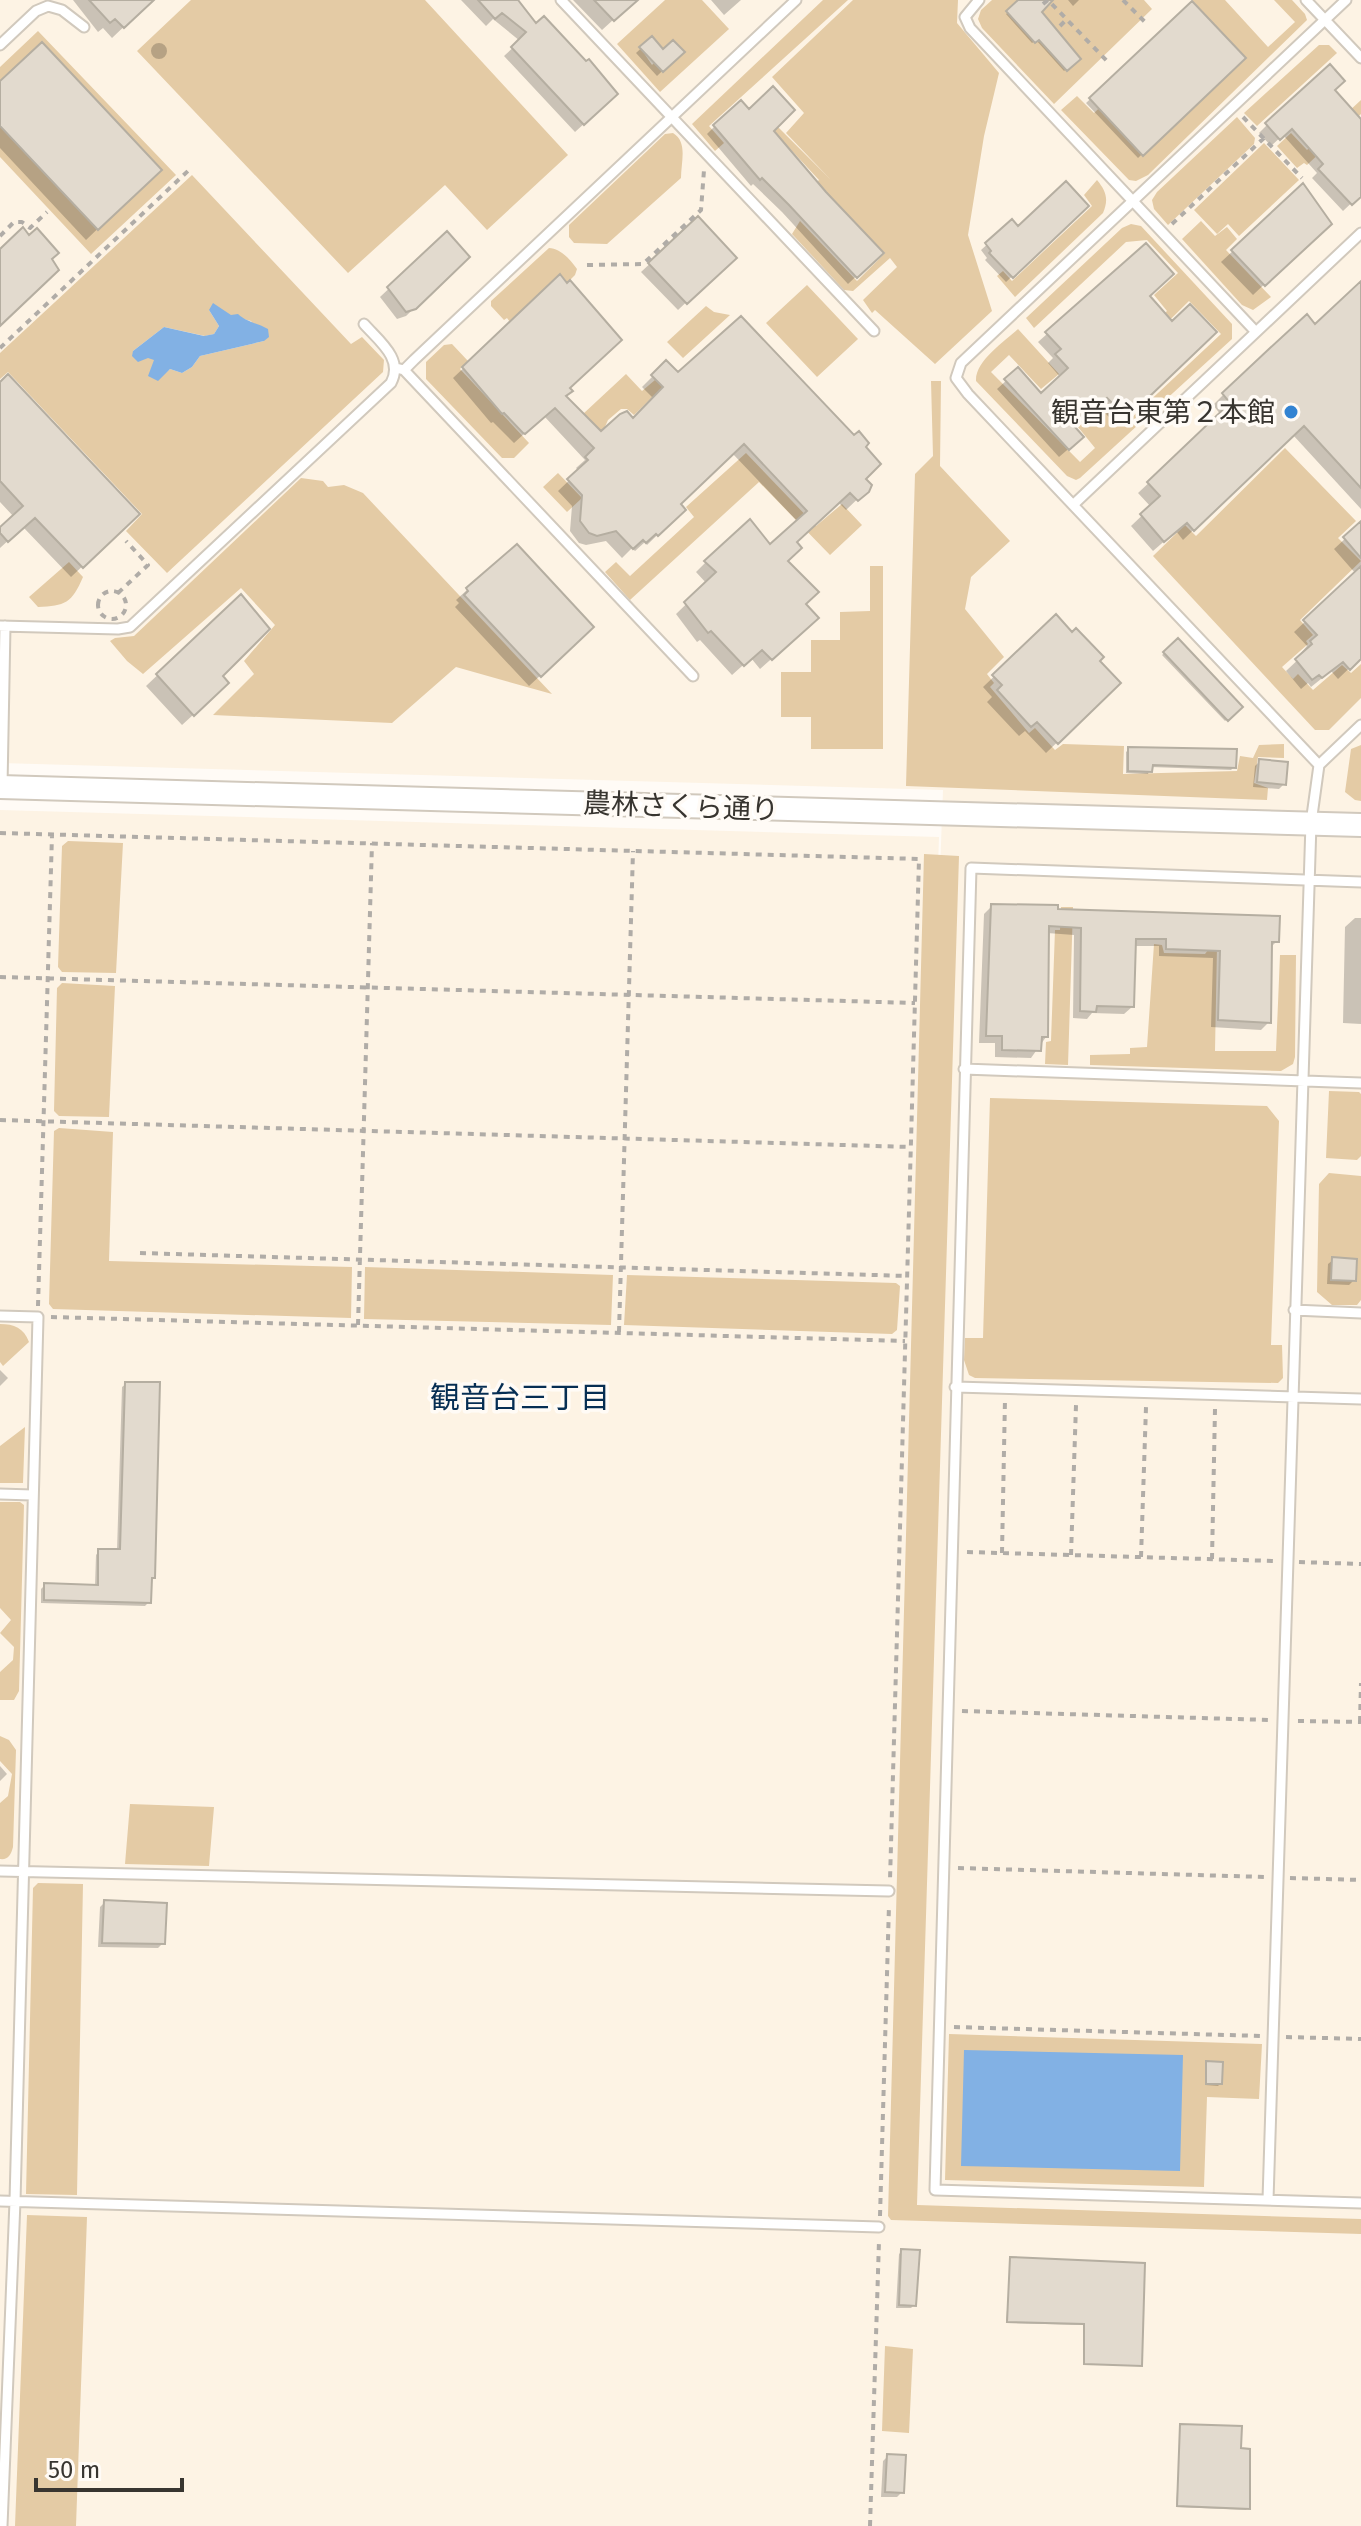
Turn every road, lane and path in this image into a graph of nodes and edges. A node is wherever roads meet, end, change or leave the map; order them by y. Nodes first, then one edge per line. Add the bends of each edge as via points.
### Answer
1 (561, 0) edge
2 (796, 0) edge
3 (979, 0) edge
4 (1123, 0) edge
5 (1306, 0) edge
6 (1346, 0) edge
7 (1043, 4) dead end
8 (1067, 19) junction
9 (1325, 20) junction
10 (1146, 23) dead end
11 (1060, 26) dead end
12 (84, 27) dead end
13 (0, 45) edge
14 (1361, 58) edge
15 (1107, 61) dead end
16 (1233, 106) junction
17 (671, 116) junction
18 (1264, 138) junction
19 (705, 152) junction
20 (190, 169) dead end
21 (1302, 178) dead end
22 (1133, 201) junction
23 (47, 212) dead end
24 (1163, 233) junction
25 (1361, 233) edge
26 (0, 236) edge
27 (587, 265) dead end
28 (364, 324) dead end
29 (874, 331) dead end
30 (1256, 332) junction
31 (0, 348) edge
32 (400, 369) junction
33 (1073, 505) junction
34 (126, 541) dead end
35 (118, 593) junction
36 (3, 626) edge
37 (693, 676) dead end
38 (1361, 725) edge
39 (1319, 765) junction
40 (1, 787) edge
41 (1311, 823) junction
42 (1361, 825) edge
43 (0, 833) edge
44 (52, 834) junction
45 (372, 843) junction
46 (633, 851) junction
47 (1309, 881) junction
48 (1361, 882) edge
49 (0, 977) edge
50 (48, 979) junction
51 (367, 988) junction
52 (629, 995) junction
53 (915, 1003) junction
54 (964, 1069) junction
55 (1301, 1082) junction
56 (1361, 1083) edge
57 (0, 1120) edge
58 (44, 1121) junction
59 (363, 1131) junction
60 (624, 1138) junction
61 (911, 1147) junction
62 (140, 1253) dead end
63 (360, 1260) junction
64 (621, 1267) junction
65 (907, 1276) junction
66 (1294, 1310) junction
67 (1361, 1313) edge
68 (0, 1316) edge
69 (38, 1317) junction
70 (358, 1326) junction
71 (619, 1333) junction
72 (905, 1341) junction
73 (955, 1387) junction
74 (1005, 1389) junction
75 (1076, 1391) junction
76 (1146, 1393) junction
77 (1215, 1394) junction
78 (1292, 1397) junction
79 (1361, 1399) edge
80 (0, 1494) edge
81 (32, 1495) junction
82 (952, 1552) junction
83 (1002, 1553) junction
84 (1071, 1555) junction
85 (1141, 1557) junction
86 (1212, 1559) junction
87 (1287, 1562) junction
88 (1361, 1564) edge
89 (1361, 1683) edge
90 (947, 1711) junction
91 (1282, 1720) junction
92 (1360, 1722) edge
93 (943, 1867) junction
94 (0, 1871) edge
95 (22, 1871) junction
96 (1277, 1878) junction
97 (1361, 1880) edge
98 (889, 1891) junction
99 (939, 2026) junction
100 (1272, 2036) junction
101 (1361, 2039) edge
102 (1268, 2200) junction
103 (0, 2201) edge
104 (15, 2201) junction
105 (1361, 2203) edge
106 (879, 2227) junction
107 (3, 2412) edge
108 (2, 2526) edge
109 (870, 2526) edge

1 - 17 lane
2 - 17 lane
3 - 22 lane via 965,17 970,28
4 - 10 path
5 - 9 lane
6 - 9 lane
7 - 8 path via 1048,0
8 - 11 path
8 - 15 path
9 - 14 lane
9 - 16 lane
12 - 13 lane via 48,6
16 - 18 path
16 - 22 lane
17 - 19 lane
17 - 32 lane
18 - 21 path
18 - 24 path
19 - 27 path via 701,210 643,264
19 - 29 lane
20 - 31 path
22 - 24 lane
22 - 33 lane via 957,370 960,386
23 - 26 path via 30,228 14,222
24 - 30 lane
25 - 30 lane
28 - 32 lane
30 - 33 lane
32 - 36 lane via 130,627
32 - 37 lane
33 - 39 lane
34 - 35 path via 148,565
35 - 35 path via 105,593 99,600 103,617 117,619 124,613 126,604
36 - 40 lane
38 - 39 lane
39 - 41 lane
40 - 41 street, 農林さくら通り
41 - 42 street, 農林さくら通り
41 - 47 lane
43 - 44 path
44 - 45 path
44 - 50 path
45 - 46 path
45 - 51 path
46 - 52 path
46 - 53 path via 919,859
47 - 48 lane
47 - 54 lane via 971,868
47 - 55 lane
49 - 50 path
50 - 51 path
50 - 58 path
51 - 52 path
51 - 59 path
52 - 53 path
52 - 60 path
53 - 61 path
54 - 55 lane
54 - 73 lane
55 - 56 lane
55 - 66 lane
57 - 58 path
58 - 59 path
58 - 69 path
59 - 60 path
59 - 63 path
60 - 61 path
60 - 64 path
61 - 65 path
62 - 63 path
63 - 64 path
63 - 70 path
64 - 65 path
64 - 71 path
65 - 72 path
66 - 67 lane
66 - 78 lane
68 - 69 lane
69 - 70 path
69 - 81 lane
70 - 71 path
71 - 72 path
72 - 98 path
73 - 74 lane
73 - 82 lane
74 - 75 lane
74 - 83 path
75 - 76 lane
75 - 84 path
76 - 77 lane
76 - 85 path
77 - 78 lane
77 - 86 path
78 - 79 lane
78 - 87 lane
80 - 81 lane
81 - 95 lane
82 - 83 path
82 - 90 lane
83 - 84 path
84 - 85 path
85 - 86 path
86 - 87 path
87 - 88 path
87 - 91 lane
89 - 92 path
90 - 91 path
90 - 93 lane
91 - 92 path
91 - 96 lane
93 - 96 path
93 - 99 lane
94 - 95 lane
95 - 98 lane
95 - 104 lane
96 - 97 path
96 - 100 lane
98 - 106 path
99 - 100 path
99 - 102 lane via 935,2190
100 - 101 path
100 - 102 lane
102 - 105 lane
103 - 104 lane
104 - 106 lane
104 - 107 lane
106 - 109 path
107 - 108 lane

